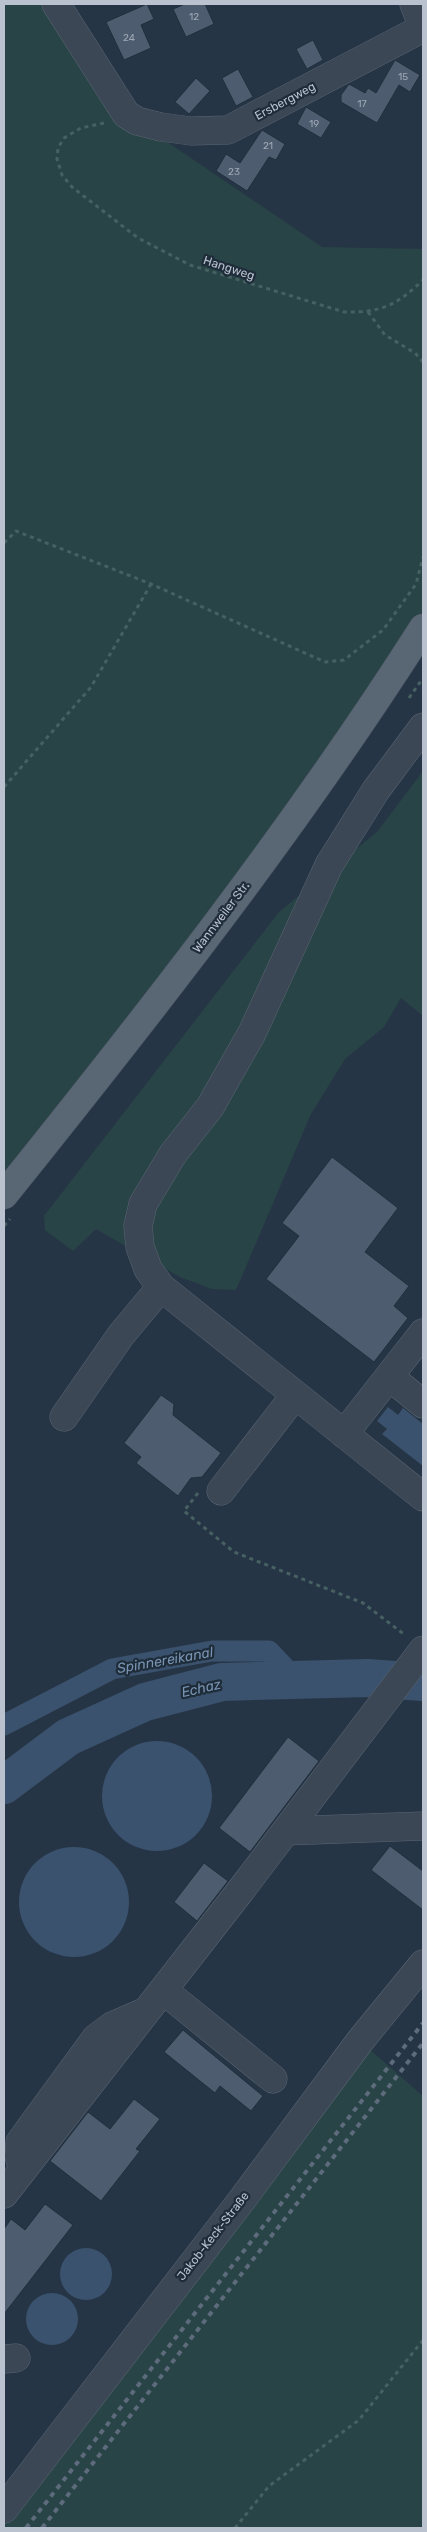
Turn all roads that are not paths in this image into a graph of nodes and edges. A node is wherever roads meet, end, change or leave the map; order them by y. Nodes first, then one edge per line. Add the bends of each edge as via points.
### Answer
1 (56, 4) edge
2 (414, 4) edge
3 (423, 28) edge
4 (423, 628) edge
5 (423, 727) edge
6 (4, 1194) edge
7 (161, 1287) junction
8 (423, 1333) edge
9 (390, 1377) junction
10 (295, 1395) junction
11 (423, 1404) edge
12 (64, 1417) dead end
13 (344, 1434) junction
14 (221, 1491) road end
15 (423, 1497) edge
16 (416, 1644) edge
17 (423, 1826) edge
18 (286, 1831) junction
19 (423, 1964) edge
20 (163, 1990) junction
21 (273, 2079) dead end
22 (4, 2194) edge
23 (4, 2509) edge

1 - 3 street, Ersbergweg via 126,114 137,121 191,131 228,130
2 - 3 street
4 - 6 main road, Wannweiler Str. via 339,753 227,909
5 - 7 street via 376,790 329,865 252,1033 210,1107 173,1154 143,1204 138,1226 140,1247 148,1269
7 - 10 street
7 - 12 street via 121,1335
8 - 9 street
9 - 11 street
9 - 13 street
10 - 13 street
10 - 14 street
13 - 15 street
16 - 18 street via 379,1708
17 - 18 street
18 - 20 street
19 - 23 street, Jakob-Keck-Straße via 360,2041
20 - 21 street
20 - 22 street

